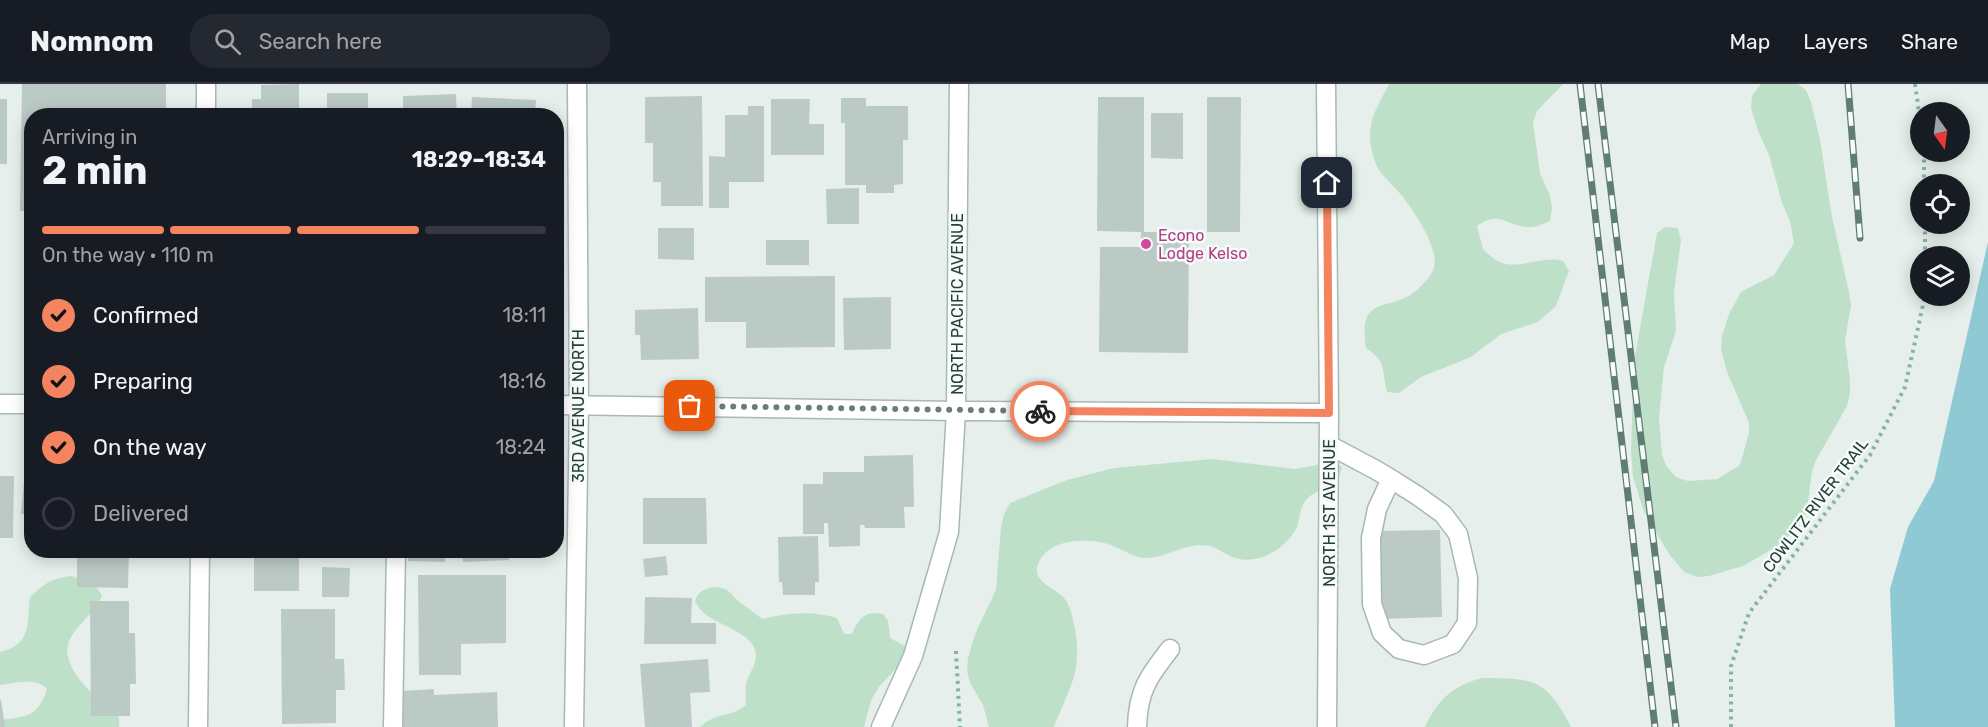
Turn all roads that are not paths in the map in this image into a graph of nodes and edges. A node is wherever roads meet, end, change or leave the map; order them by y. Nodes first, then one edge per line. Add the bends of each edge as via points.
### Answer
1 (206, 84) edge
2 (577, 84) edge
3 (959, 84) edge
4 (1326, 84) edge
5 (206, 108) edge
6 (0, 404) edge
7 (24, 404) edge
8 (564, 405) edge
9 (579, 405) junction
10 (956, 411) junction
11 (1329, 413) junction
12 (1329, 445) junction
13 (1391, 479) junction
14 (200, 558) edge
15 (396, 558) edge
16 (1170, 649) dead end
17 (198, 727) edge
18 (393, 727) edge
19 (574, 727) edge
20 (881, 727) edge
21 (1137, 727) edge
22 (1327, 727) edge

1 - 5 street
2 - 9 street, 3RD AVENUE NORTH
3 - 10 street, NORTH PACIFIC AVENUE
4 - 11 street, NORTH 1ST AVENUE
6 - 7 street
8 - 9 street
9 - 10 street
9 - 19 street, 3RD AVENUE NORTH
10 - 11 street
10 - 20 street, NORTH PACIFIC AVENUE via 949,532 913,656
11 - 12 street, NORTH 1ST AVENUE
12 - 13 street
12 - 22 street, NORTH 1ST AVENUE
13 - 13 street via 1443,514 1458,534 1468,578 1467,623 1453,644 1424,655 1399,649 1382,633 1372,604 1371,538 1377,509
14 - 17 street
15 - 18 street
16 - 21 street via 1149,676 1137,711

